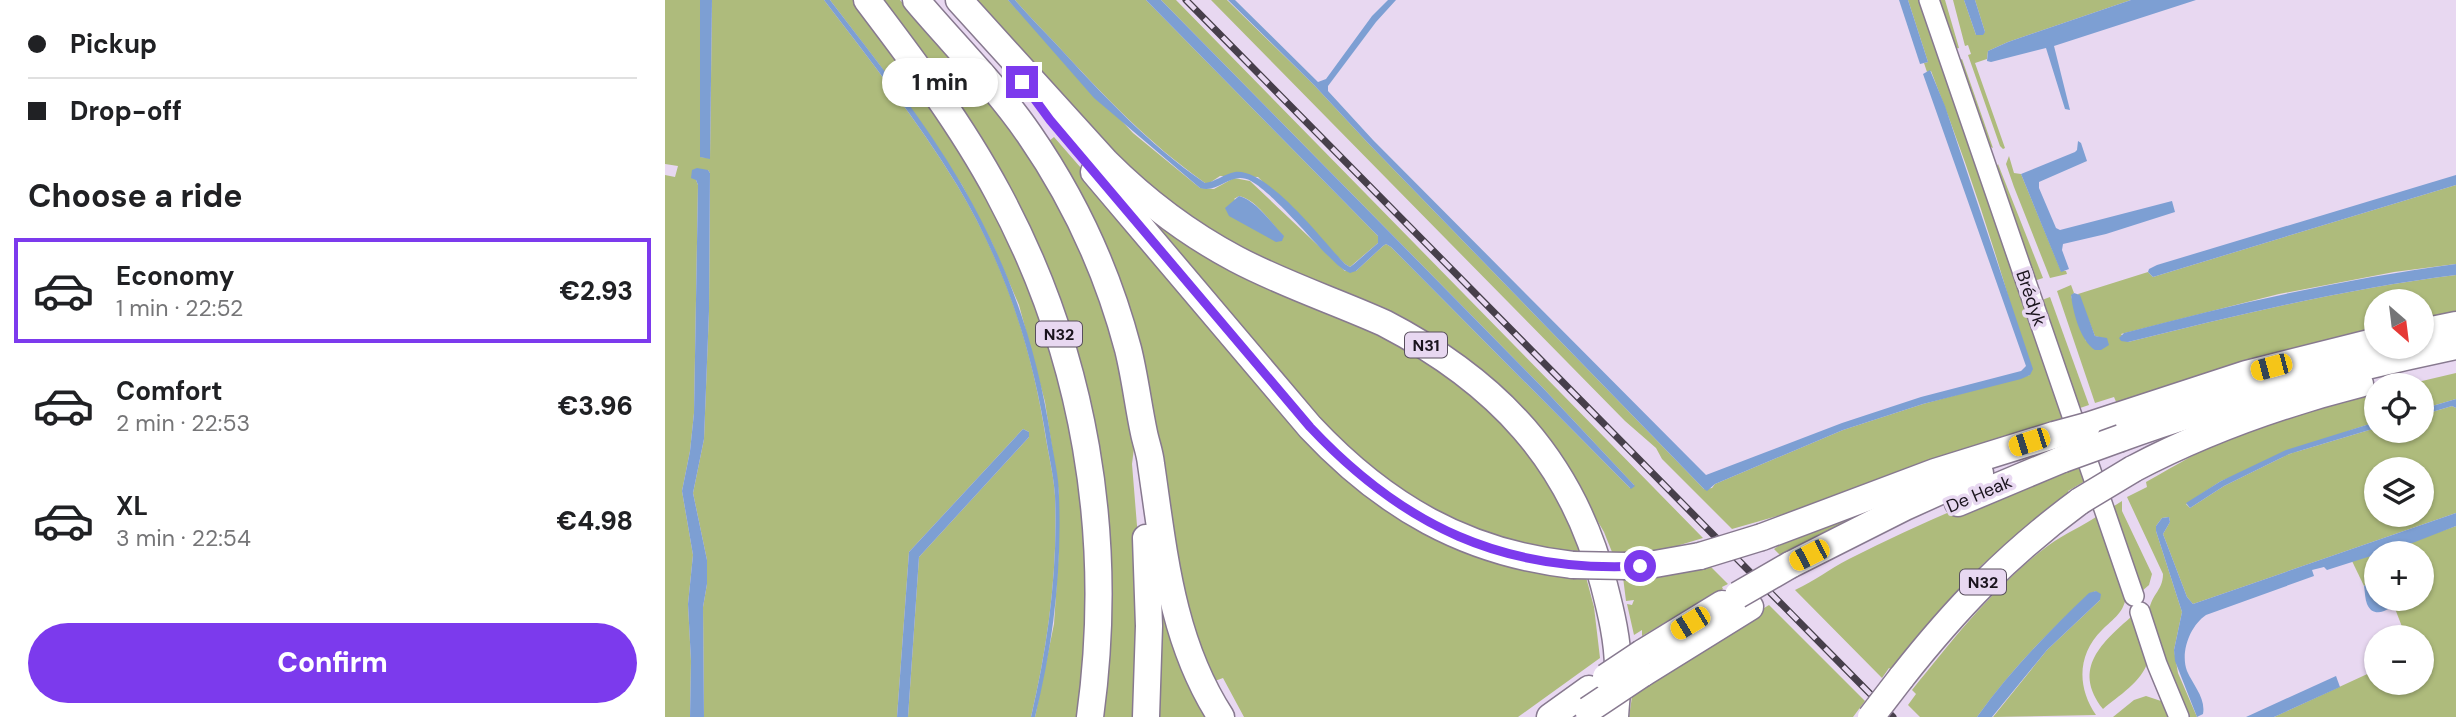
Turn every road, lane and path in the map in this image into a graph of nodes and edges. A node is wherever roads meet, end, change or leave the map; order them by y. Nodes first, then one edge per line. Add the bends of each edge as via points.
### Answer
1 (867, 0) edge
2 (916, 0) edge
3 (959, 0) edge
4 (1929, 0) edge
5 (981, 25) junction
6 (2456, 325) edge
7 (2434, 330) edge
8 (2364, 344) edge
9 (2456, 346) edge
10 (2456, 361) edge
11 (2117, 427) junction
12 (1144, 432) junction
13 (2058, 445) junction
14 (1901, 678) junction
15 (1585, 705) edge
16 (1090, 717) edge
17 (1146, 717) edge
18 (1221, 717) edge
19 (1550, 717) edge
20 (1615, 717) edge
21 (1871, 717) edge
22 (1883, 717) edge
23 (2179, 717) edge

1 - 16 highway, N32 via 949,112 998,192 1038,277 1065,352 1085,437 1097,528 1099,625
2 - 12 highway via 1028,132 1069,199 1093,247 1121,323
3 - 5 highway
4 - 23 street, Brédyk
5 - 13 highway, bridge via 1050,120 1339,457 1385,496 1436,526 1505,553 1573,565 1626,566 1700,556 1935,472
5 - 20 highway, N31 via 1106,162 1168,216 1236,259 1431,348 1476,380 1515,418 1560,478 1595,551 1616,644
6 - 7 highway
8 - 11 highway, De Heak via 2246,373
9 - 11 highway, De Heak via 2283,386 2192,413
10 - 14 highway, N32, bridge via 2290,403 2216,429 2133,469 2027,541 1952,615
11 - 13 highway, De Heak, bridge
11 - 13 highway, De Heak, bridge via 2087,426
12 - 17 highway via 1140,464 1149,626
12 - 18 highway via 1175,612 1193,664
13 - 15 highway, De Heak, bridge via 1918,521 1796,571 1642,664
14 - 21 highway, N32, bridge
14 - 22 highway, N32, bridge
15 - 19 highway, De Heak

